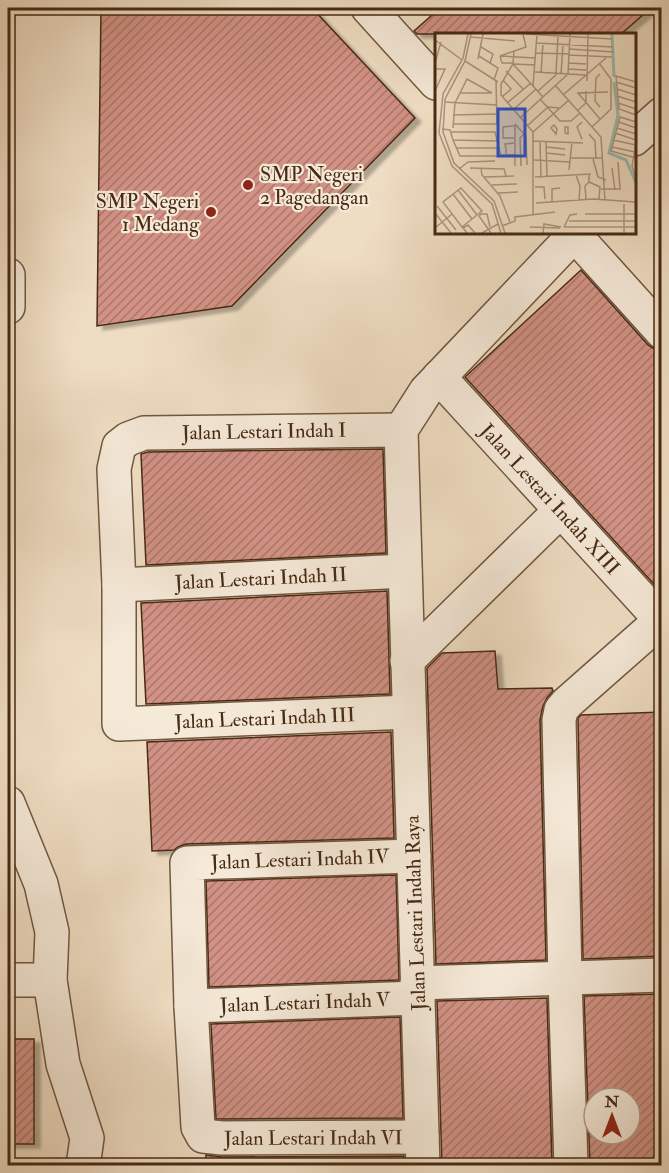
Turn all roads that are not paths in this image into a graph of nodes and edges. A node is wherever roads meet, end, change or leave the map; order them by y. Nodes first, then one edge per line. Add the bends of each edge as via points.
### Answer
1 (378, 11) edge
2 (435, 82) edge
3 (662, 114) edge
4 (636, 137) edge
5 (573, 234) edge
6 (8, 275) edge
7 (8, 307) edge
8 (662, 332) edge
9 (439, 377) junction
10 (401, 430) junction
11 (561, 510) junction
12 (405, 571) junction
13 (119, 585) junction
14 (661, 620) edge
15 (407, 661) junction
16 (409, 712) junction
17 (8, 803) edge
18 (414, 856) junction
19 (662, 975) edge
20 (565, 978) junction
21 (8, 980) edge
22 (50, 980) junction
23 (417, 990) junction
24 (190, 1006) junction
25 (422, 1151) edge
26 (83, 1166) edge
27 (571, 1166) edge

1 - 2 street
3 - 4 street
5 - 8 street
5 - 9 street
6 - 7 street
9 - 10 street
9 - 11 street, Jalan Lestari Indah XIII
10 - 12 street, Jalan Lestari Indah Raya
10 - 13 street, Jalan Lestari Indah I via 144,433 128,439 119,446 114,469
11 - 14 street, Jalan Lestari Indah XIII
11 - 15 street
12 - 13 street, Jalan Lestari Indah II
12 - 15 street, Jalan Lestari Indah Raya
13 - 16 street, Jalan Lestari Indah III via 119,724
14 - 20 street via 561,710
15 - 16 street, Jalan Lestari Indah Raya
16 - 18 street, Jalan Lestari Indah Raya
17 - 22 street via 41,884 52,932
18 - 23 street, Jalan Lestari Indah Raya
18 - 24 street, Jalan Lestari Indah IV via 187,863
19 - 20 street, Jalan Lestari Indah V
20 - 23 street, Jalan Lestari Indah V
20 - 27 street
21 - 22 street
22 - 26 street via 63,1064 87,1138
23 - 24 street, Jalan Lestari Indah V
23 - 25 street, Jalan Lestari Indah Raya
24 - 25 street, Jalan Lestari Indah VI via 198,1127 203,1136

